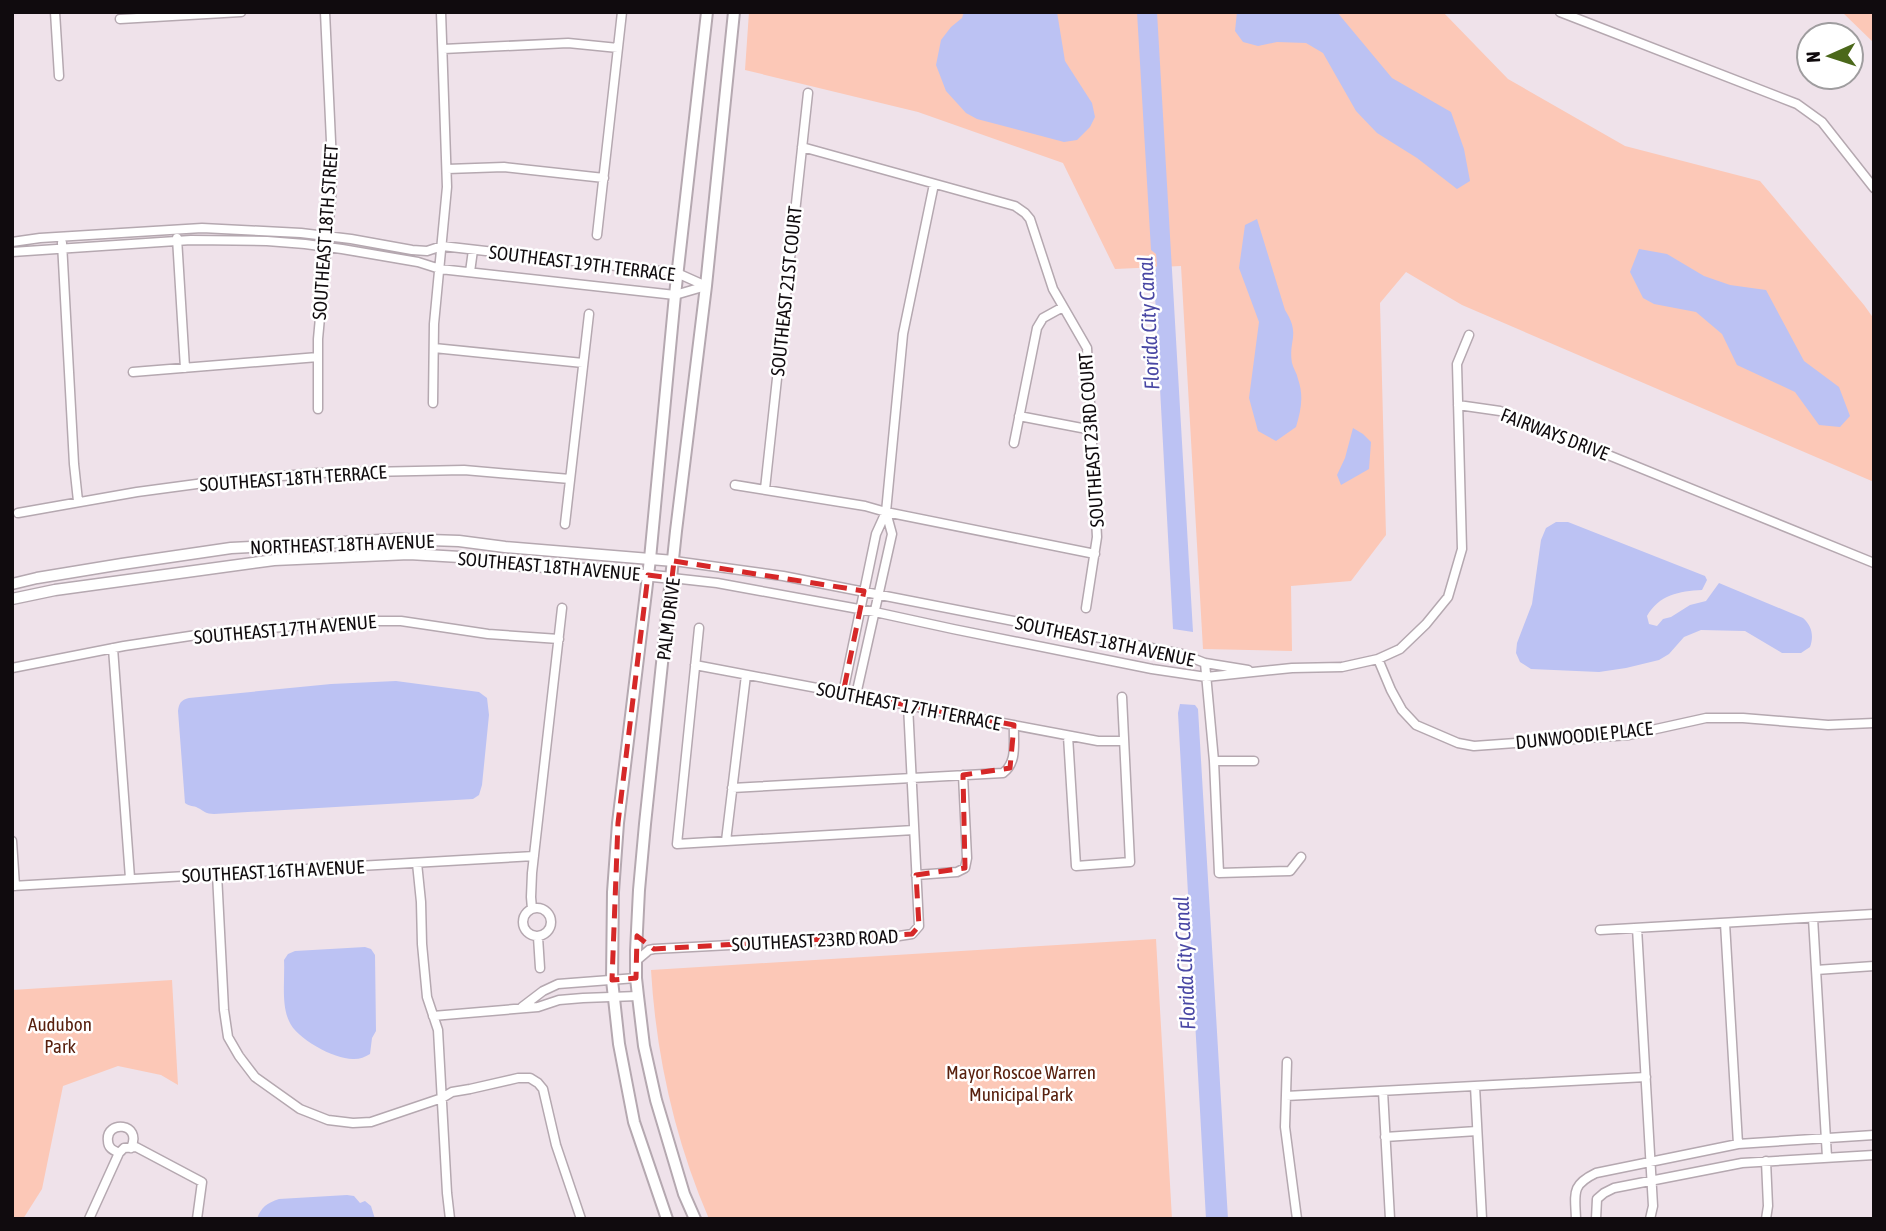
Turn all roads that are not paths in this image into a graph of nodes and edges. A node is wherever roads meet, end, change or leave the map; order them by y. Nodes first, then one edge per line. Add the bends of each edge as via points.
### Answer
1 (55, 12) edge
2 (241, 12) edge
3 (325, 12) edge
4 (441, 12) edge
5 (622, 12) edge
6 (707, 12) edge
7 (734, 12) edge
8 (1560, 12) edge
9 (166, 14) edge
10 (120, 19) dead end
11 (618, 48) junction
12 (443, 50) junction
13 (59, 76) dead end
14 (807, 93) dead end
15 (802, 148) junction
16 (447, 170) junction
17 (604, 178) junction
18 (934, 184) junction
19 (1874, 188) edge
20 (177, 230) junction
21 (597, 235) dead end
22 (328, 236) junction
23 (61, 237) junction
24 (177, 241) junction
25 (12, 242) edge
26 (442, 246) junction
27 (327, 247) junction
28 (62, 248) junction
29 (473, 250) junction
30 (12, 252) edge
31 (440, 269) junction
32 (470, 272) junction
33 (677, 273) junction
34 (706, 286) junction
35 (675, 295) junction
36 (1063, 307) junction
37 (589, 314) dead end
38 (1469, 335) dead end
39 (434, 348) junction
40 (318, 357) junction
41 (583, 363) junction
42 (185, 368) junction
43 (133, 372) dead end
44 (433, 403) dead end
45 (1458, 405) junction
46 (318, 409) dead end
47 (1019, 416) junction
48 (1091, 430) junction
49 (1014, 443) dead end
50 (570, 479) junction
51 (735, 485) dead end
52 (765, 489) junction
53 (78, 501) junction
54 (886, 512) junction
55 (18, 513) dead end
56 (565, 524) dead end
57 (1094, 554) junction
58 (650, 559) junction
59 (674, 561) junction
60 (1874, 562) edge
61 (648, 575) junction
62 (672, 578) junction
63 (12, 584) edge
64 (864, 591) junction
65 (879, 594) junction
66 (12, 599) edge
67 (562, 608) dead end
68 (1086, 608) dead end
69 (860, 609) junction
70 (875, 612) junction
71 (699, 628) dead end
72 (559, 639) junction
73 (113, 648) junction
74 (1378, 659) junction
75 (1205, 663) junction
76 (695, 665) junction
77 (12, 668) edge
78 (1258, 671) junction
79 (746, 674) junction
80 (1206, 677) junction
81 (843, 693) junction
82 (856, 695) junction
83 (1122, 697) dead end
84 (908, 705) junction
85 (1874, 723) edge
86 (1014, 725) junction
87 (1068, 736) junction
88 (1124, 741) junction
89 (1214, 761) junction
90 (1254, 761) dead end
91 (963, 775) junction
92 (911, 778) junction
93 (732, 788) junction
94 (914, 830) junction
95 (12, 841) edge
96 (726, 841) junction
97 (534, 856) junction
98 (1301, 857) dead end
99 (417, 863) junction
100 (218, 874) junction
101 (916, 875) junction
102 (130, 878) junction
103 (14, 886) edge
104 (533, 908) junction
105 (1874, 915) edge
106 (1813, 918) junction
107 (1725, 923) junction
108 (1637, 928) junction
109 (1600, 930) dead end
110 (538, 937) junction
111 (637, 939) junction
112 (654, 949) junction
113 (636, 961) junction
114 (1874, 966) edge
115 (540, 968) dead end
116 (1816, 970) junction
117 (636, 978) junction
118 (612, 980) junction
119 (638, 996) junction
120 (614, 997) junction
121 (519, 1009) junction
122 (433, 1016) junction
123 (1287, 1062) dead end
124 (1646, 1077) junction
125 (1475, 1086) junction
126 (1383, 1091) junction
127 (1286, 1096) junction
128 (442, 1098) junction
129 (1477, 1131) junction
130 (1874, 1136) edge
131 (1385, 1137) junction
132 (1826, 1138) junction
133 (1738, 1144) junction
134 (131, 1148) junction
135 (119, 1153) junction
136 (1874, 1154) edge
137 (1827, 1157) junction
138 (1766, 1161) junction
139 (1650, 1162) junction
140 (1652, 1180) junction
141 (89, 1219) edge
142 (197, 1219) edge
143 (450, 1219) edge
144 (581, 1219) edge
145 (667, 1219) edge
146 (695, 1219) edge
147 (1297, 1219) edge
148 (1390, 1219) edge
149 (1482, 1219) edge
150 (1576, 1219) edge
151 (1596, 1219) edge
152 (1650, 1219) edge
153 (1766, 1219) edge

1 - 13 street
2 - 9 street
3 - 22 street, SOUTHEAST 18TH STREET via 332,123
4 - 12 street
5 - 11 street
6 - 33 main road, PALM DRIVE
7 - 34 main road, PALM DRIVE
8 - 19 street via 1797,104 1822,122
9 - 10 street
11 - 12 street via 559,43
11 - 17 street
12 - 16 street
14 - 15 street, SOUTHEAST 21ST COURT
15 - 18 street
15 - 52 street, SOUTHEAST 21ST COURT
16 - 17 street via 505,167
16 - 26 street
17 - 21 street
18 - 36 street, SOUTHEAST 23RD COURT via 1015,206 1025,213
18 - 54 street via 903,334
20 - 22 street, SOUTHEAST 19TH TERRACE via 256,229
20 - 23 street, SOUTHEAST 19TH TERRACE
20 - 24 street
22 - 26 street, SOUTHEAST 19TH TERRACE via 412,250
22 - 27 street, SOUTHEAST 18TH STREET
23 - 25 street, SOUTHEAST 19TH TERRACE
23 - 28 street
24 - 27 street, SOUTHEAST 19TH TERRACE via 267,241
24 - 28 street, SOUTHEAST 19TH TERRACE
24 - 42 street
26 - 29 street, SOUTHEAST 19TH TERRACE
26 - 31 street
27 - 31 street, SOUTHEAST 19TH TERRACE
27 - 40 street, SOUTHEAST 18TH STREET
28 - 30 street, SOUTHEAST 19TH TERRACE
28 - 53 street
29 - 32 street
29 - 33 street, SOUTHEAST 19TH TERRACE
31 - 32 street, SOUTHEAST 19TH TERRACE
31 - 39 street
32 - 35 street, SOUTHEAST 19TH TERRACE
33 - 34 street, SOUTHEAST 19TH TERRACE
33 - 35 main road, PALM DRIVE
34 - 35 street, SOUTHEAST 19TH TERRACE
34 - 59 main road, PALM DRIVE
35 - 58 main road, PALM DRIVE
36 - 47 street via 1043,318 1037,328
36 - 48 street, SOUTHEAST 23RD COURT via 1087,348
37 - 41 street
38 - 45 street via 1457,364
39 - 41 street
39 - 44 street
40 - 42 street
40 - 46 street, SOUTHEAST 18TH STREET
41 - 50 street
42 - 43 street
45 - 60 street, FAIRWAYS DRIVE via 1500,411
45 - 74 street via 1462,549 1448,597 1400,649
47 - 48 street
47 - 49 street
48 - 57 street, SOUTHEAST 23RD COURT
50 - 53 street, SOUTHEAST 18TH TERRACE via 464,470 318,473 219,481
50 - 56 street
51 - 52 street
52 - 54 street
53 - 55 street, SOUTHEAST 18TH TERRACE
54 - 57 street
54 - 64 street via 876,534
54 - 65 street via 891,534
57 - 68 street, SOUTHEAST 23RD COURT
58 - 59 street, NORTHEAST 18TH AVENUE
58 - 61 main road, PALM DRIVE
58 - 63 street, NORTHEAST 18TH AVENUE via 399,539 231,548
59 - 62 main road, PALM DRIVE
59 - 64 street, SOUTHEAST 18TH AVENUE
61 - 62 street, SOUTHEAST 18TH AVENUE
61 - 66 street, SOUTHEAST 18TH AVENUE via 409,554 274,560
61 - 118 main road, PALM DRIVE via 618,823
62 - 69 street, SOUTHEAST 18TH AVENUE
62 - 111 main road, PALM DRIVE
64 - 65 street, SOUTHEAST 18TH AVENUE
64 - 69 street
65 - 70 street
65 - 75 street, SOUTHEAST 18TH AVENUE via 1182,654
67 - 72 street
69 - 70 street, SOUTHEAST 18TH AVENUE
69 - 81 street
70 - 80 street, SOUTHEAST 18TH AVENUE
70 - 82 street
71 - 76 street
72 - 73 street, SOUTHEAST 17TH AVENUE via 401,621 351,621
72 - 97 street
73 - 77 street, SOUTHEAST 17TH AVENUE
73 - 102 street
74 - 78 street via 1342,667
74 - 85 street, DUNWOODIE PLACE via 1402,710 1416,725 1475,746 1629,734 1706,718
75 - 78 street
75 - 80 street
76 - 79 street, SOUTHEAST 17TH TERRACE
76 - 96 street via 677,844
78 - 80 street
79 - 81 street, SOUTHEAST 17TH TERRACE
79 - 93 street
80 - 89 street
81 - 82 street, SOUTHEAST 17TH TERRACE
82 - 84 street, SOUTHEAST 17TH TERRACE
83 - 88 street
84 - 86 street, SOUTHEAST 17TH TERRACE
84 - 92 street, SOUTHEAST 23RD ROAD
86 - 87 street, SOUTHEAST 17TH TERRACE
86 - 91 street via 1010,768 1003,773
87 - 88 street, SOUTHEAST 17TH TERRACE
87 - 88 street via 1076,866 1130,862
89 - 90 street
89 - 98 street via 1219,873 1290,871
91 - 92 street
91 - 101 street via 965,868 957,873
92 - 93 street
92 - 94 street, SOUTHEAST 23RD ROAD
93 - 96 street
94 - 96 street
94 - 101 street, SOUTHEAST 23RD ROAD
95 - 103 street
97 - 99 street, SOUTHEAST 16TH AVENUE
97 - 104 street
99 - 100 street, SOUTHEAST 16TH AVENUE
99 - 122 street via 427,998
100 - 102 street, SOUTHEAST 16TH AVENUE
100 - 128 street via 228,1037 255,1077 300,1109 353,1123 371,1122
101 - 112 street, SOUTHEAST 23RD ROAD via 919,926 912,934
102 - 103 street, SOUTHEAST 16TH AVENUE
104 - 110 street via 523,922 529,934
104 - 110 street via 547,911 552,919 547,933
105 - 106 street
106 - 107 street
106 - 116 street
107 - 108 street
107 - 133 street
108 - 109 street
108 - 124 street
110 - 115 street
111 - 112 street
111 - 113 main road, PALM DRIVE
112 - 113 street
113 - 117 main road, PALM DRIVE
114 - 116 street
116 - 132 street
117 - 118 street
117 - 119 main road, PALM DRIVE
118 - 120 main road, PALM DRIVE
118 - 121 street via 558,984
119 - 120 street
119 - 146 main road, PALM DRIVE via 656,1100
120 - 121 street via 559,1000
120 - 145 main road, PALM DRIVE via 634,1122
121 - 122 street
122 - 128 street
123 - 127 street
124 - 125 street
124 - 139 street
125 - 126 street
125 - 129 street
126 - 127 street
126 - 131 street
127 - 147 street via 1286,1137
128 - 143 street
128 - 144 street via 518,1078 538,1083
129 - 131 street
129 - 149 street
130 - 132 street
131 - 148 street
132 - 133 street
132 - 137 street
133 - 139 street
134 - 135 street
134 - 135 street via 131,1132 116,1127 107,1141
134 - 142 street via 202,1182
135 - 141 street
136 - 137 street
137 - 138 street
138 - 140 street
138 - 153 street
139 - 140 street
139 - 150 street via 1584,1179 1575,1194
140 - 151 street via 1604,1193 1597,1199
140 - 152 street

